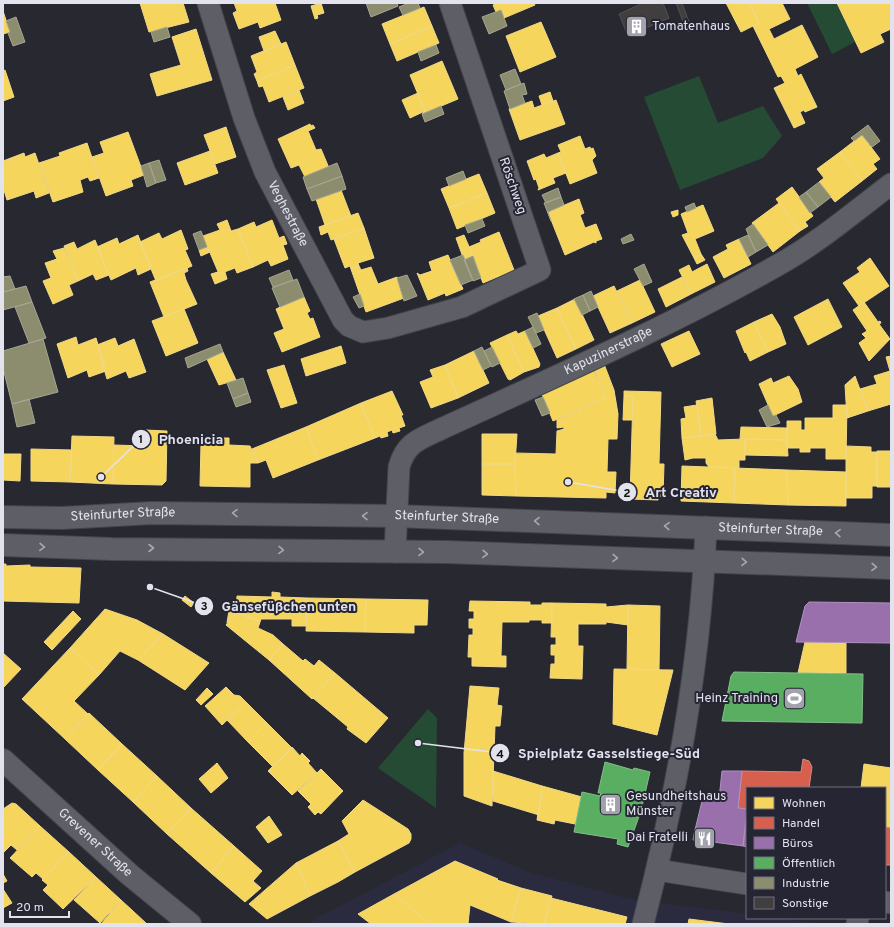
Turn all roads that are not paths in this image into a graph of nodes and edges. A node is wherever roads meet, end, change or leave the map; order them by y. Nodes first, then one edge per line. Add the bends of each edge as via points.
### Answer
1 (208, 3) edge
2 (450, 3) edge
3 (891, 184) edge
4 (444, 311) joint
5 (396, 516) junction
6 (9, 517) edge
7 (706, 527) junction
8 (891, 535) edge
9 (3, 545) edge
10 (396, 552) junction
11 (705, 561) junction
12 (891, 568) edge
13 (3, 760) edge
14 (656, 870) junction
15 (746, 884) edge
16 (190, 924) edge
17 (643, 924) edge

1 - 4 street, Veghestraße via 244,118 265,172 343,320 349,326 363,332 388,328
2 - 4 street, Röschweg via 540,270 462,307
3 - 5 street, Kapuzinerstraße via 779,265 643,335 409,446 402,455 399,467
5 -> 6 main road, Steinfurter Straße via 152,513 62,518
7 -> 5 main road, Steinfurter Straße
5 - 10 street, Kapuzinerstraße
8 -> 7 main road, Steinfurter Straße
7 - 11 street
9 -> 10 main road via 112,549
10 -> 11 main road
11 -> 12 main road
11 - 14 street via 684,743
13 - 16 main road, Grevener Straße via 130,875
14 - 15 street
14 - 17 street

